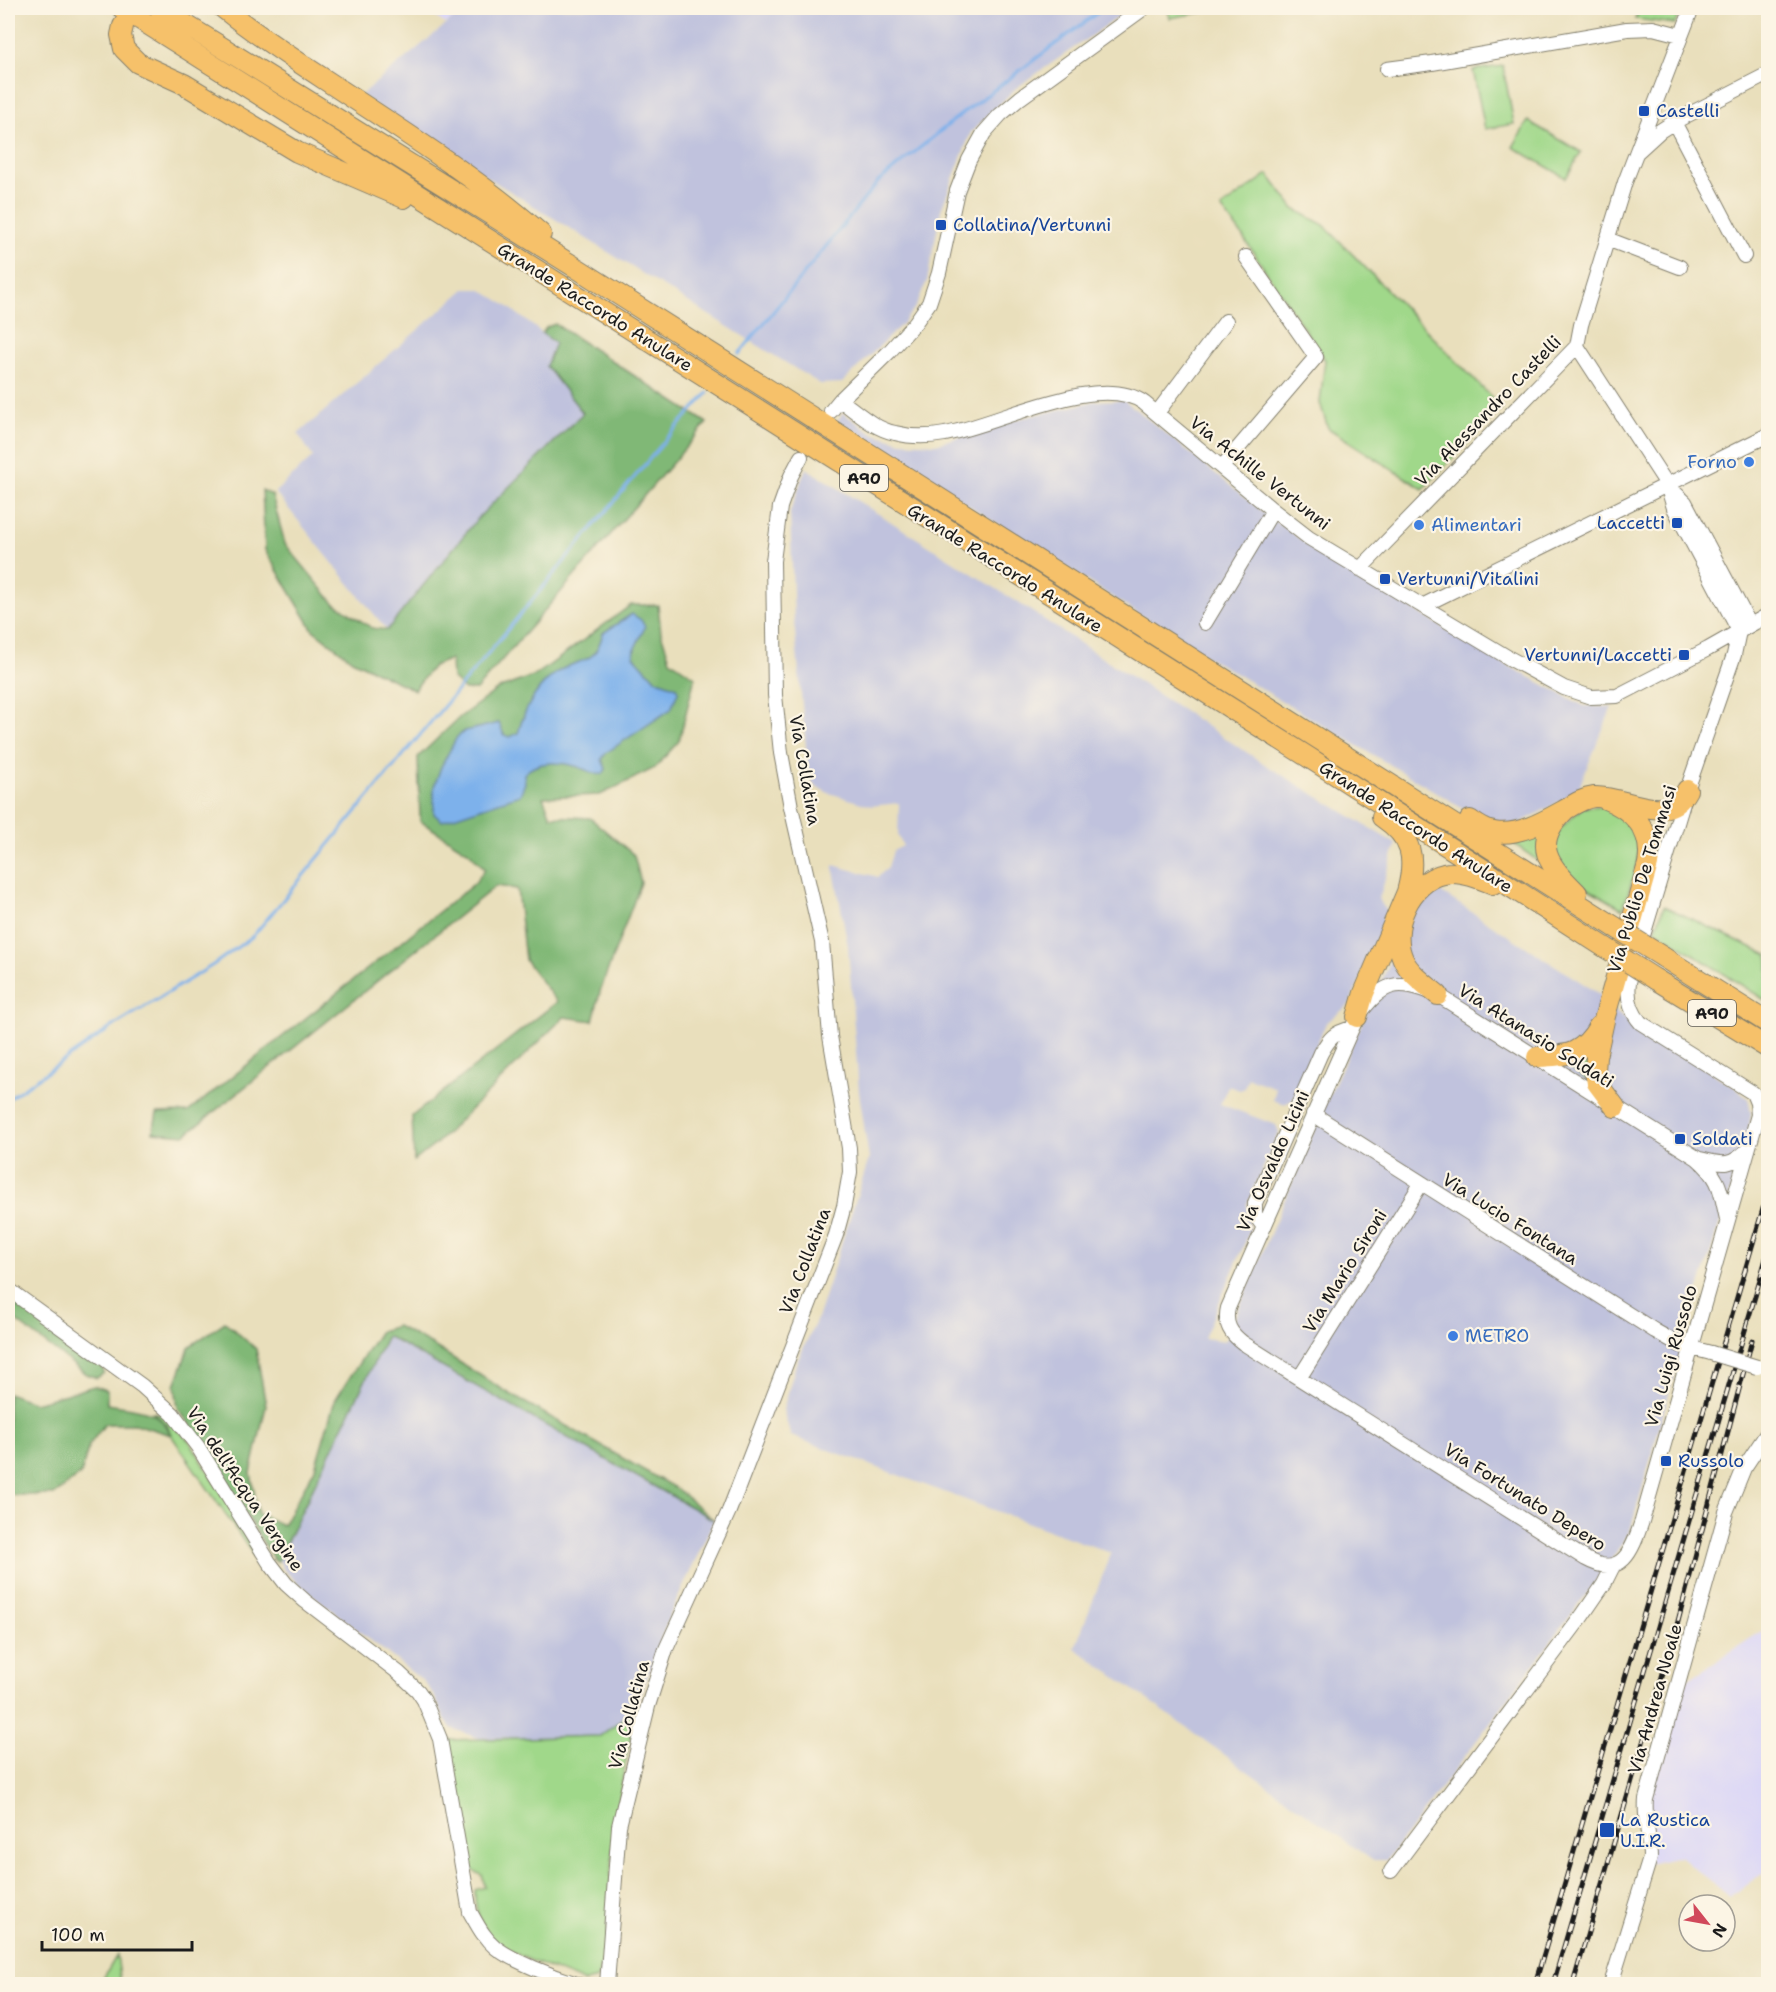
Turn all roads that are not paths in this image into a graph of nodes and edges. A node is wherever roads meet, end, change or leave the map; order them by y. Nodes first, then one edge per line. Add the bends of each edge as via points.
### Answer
1 (159, 8) edge
2 (223, 8) edge
3 (1144, 8) edge
4 (1692, 8) edge
5 (122, 17) edge
6 (1680, 35) junction
7 (1387, 69) dead end
8 (1768, 75) edge
9 (1674, 122) junction
10 (1635, 154) junction
11 (470, 228) junction
12 (1607, 239) junction
13 (1744, 256) dead end
14 (1246, 257) dead end
15 (1680, 267) dead end
16 (583, 272) junction
17 (1226, 321) dead end
18 (1577, 346) junction
19 (1156, 413) junction
20 (1768, 435) edge
21 (801, 457) dead end
22 (1222, 467) junction
23 (1668, 486) junction
24 (1273, 510) junction
25 (1360, 569) junction
26 (1422, 606) junction
27 (1768, 615) edge
28 (1205, 623) dead end
29 (1744, 628) junction
30 (1308, 758) junction
31 (1374, 773) junction
32 (1687, 790) junction
33 (1603, 798) junction
34 (1567, 808) junction
35 (1545, 909) junction
36 (1610, 923) junction
37 (1438, 995) junction
38 (1605, 1016) junction
39 (1354, 1022) junction
40 (1768, 1023) edge
41 (1768, 1048) edge
42 (1537, 1057) junction
43 (1615, 1107) junction
44 (1313, 1114) junction
45 (1749, 1149) junction
46 (1697, 1158) junction
47 (1421, 1184) junction
48 (1727, 1219) junction
49 (1263, 1227) junction
50 (8, 1289) edge
51 (1227, 1321) joint
52 (1692, 1348) junction
53 (1763, 1368) edge
54 (1300, 1377) junction
55 (1768, 1432) edge
56 (1613, 1566) junction
57 (1391, 1871) dead end
58 (577, 1984) edge
59 (607, 1984) edge
60 (1611, 1984) edge

1 - 16 highway, Grande Raccordo Anulare / A90
2 - 16 highway via 468,176
3 - 19 street, Via Achille Vertunni via 1020,98 984,133 957,191 939,273 928,303 889,352 836,406 880,428 917,436 945,435 1092,393 1131,396
4 - 6 street, Via Alessandro Castelli
5 - 11 highway, Grande Raccordo Anulare / A90
5 - 11 highway via 121,42 138,63 184,84 297,152
6 - 7 street via 1653,28 1627,29
6 - 10 street, Via Alessandro Castelli
8 - 9 street, Via Alessandro Castelli
9 - 10 street, Via Alessandro Castelli
9 - 13 street
10 - 12 street, Via Alessandro Castelli
11 - 30 highway, Grande Raccordo Anulare / A90
12 - 15 street
12 - 18 street, Via Alessandro Castelli
14 - 22 street via 1316,357
16 - 31 highway, Grande Raccordo Anulare / A90
17 - 19 street
18 - 23 street
18 - 25 street, Via Alessandro Castelli
19 - 22 street, Via Achille Vertunni
20 - 23 street
21 - 59 street, Via Collatina via 780,507 773,561 775,696 780,753 822,942 830,1036 850,1172 836,1235 729,1511 666,1649 648,1706 619,1826
22 - 24 street, Via Achille Vertunni
23 - 26 street
23 - 29 street
24 - 25 street, Via Achille Vertunni
24 - 28 street
25 - 26 street, Via Achille Vertunni
26 - 29 street, Via Achille Vertunni via 1564,688 1596,698 1622,694
27 - 29 street, Via Achille Vertunni
29 - 32 street, Via Publio De Tommasi
30 - 35 highway, Grande Raccordo Anulare / A90
30 - 39 highway via 1390,822 1409,844 1411,854 1407,892
31 - 34 highway via 1494,832 1523,829
31 - 36 highway, Grande Raccordo Anulare / A90
32 - 33 highway via 1677,803 1660,810
32 - 45 street, Via Publio De Tommasi via 1629,982 1629,1000 1645,1026 1753,1093 1758,1114
33 - 34 highway via 1590,798
33 - 38 highway via 1635,816 1649,848 1648,864
34 - 36 highway via 1549,835 1549,861
35 - 37 highway via 1511,891 1456,873 1441,874 1426,882 1407,907 1399,940 1402,958 1409,969
35 - 41 highway, Grande Raccordo Anulare / A90, bridge
36 - 40 highway, Grande Raccordo Anulare / A90, bridge
37 - 39 street, Via Atanasio Soldati via 1408,985 1387,987 1376,994
37 - 42 street, Via Atanasio Soldati
38 - 42 highway via 1593,1037 1579,1050
38 - 43 highway via 1595,1077
39 - 44 street, Via Osvaldo Licini
39 - 49 street via 1329,1039 1317,1062 1256,1203 1255,1215
42 - 43 street, Via Atanasio Soldati
43 - 46 street, Via Atanasio Soldati
44 - 47 street, Via Lucio Fontana
44 - 49 street, Via Osvaldo Licini
45 - 46 street, Via Atanasio Soldati via 1729,1164
45 - 48 street, Via Luigi Russolo
46 - 48 street, Via Atanasio Soldati via 1712,1171 1719,1184
47 - 52 street, Via Lucio Fontana via 1655,1331
47 - 54 street, Via Mario Sironi
48 - 52 street, Via Luigi Russolo
49 - 51 street, Via Osvaldo Licini via 1228,1308
50 - 58 street, Via dell'Acqua Vergine via 142,1386 173,1414 282,1579 418,1691 440,1739 470,1912 495,1947
51 - 54 street, Via Fortunato Depero via 1237,1338
52 - 53 street, Via Lucio Fontana, bridge
52 - 56 street, Via Luigi Russolo via 1639,1530 1627,1553
54 - 56 street, Via Fortunato Depero via 1586,1559 1603,1567
55 - 60 street, Via Andrea Noale via 1744,1468 1726,1512 1646,1800 1650,1858
56 - 57 street, Via Fortunato Depero via 1582,1616

